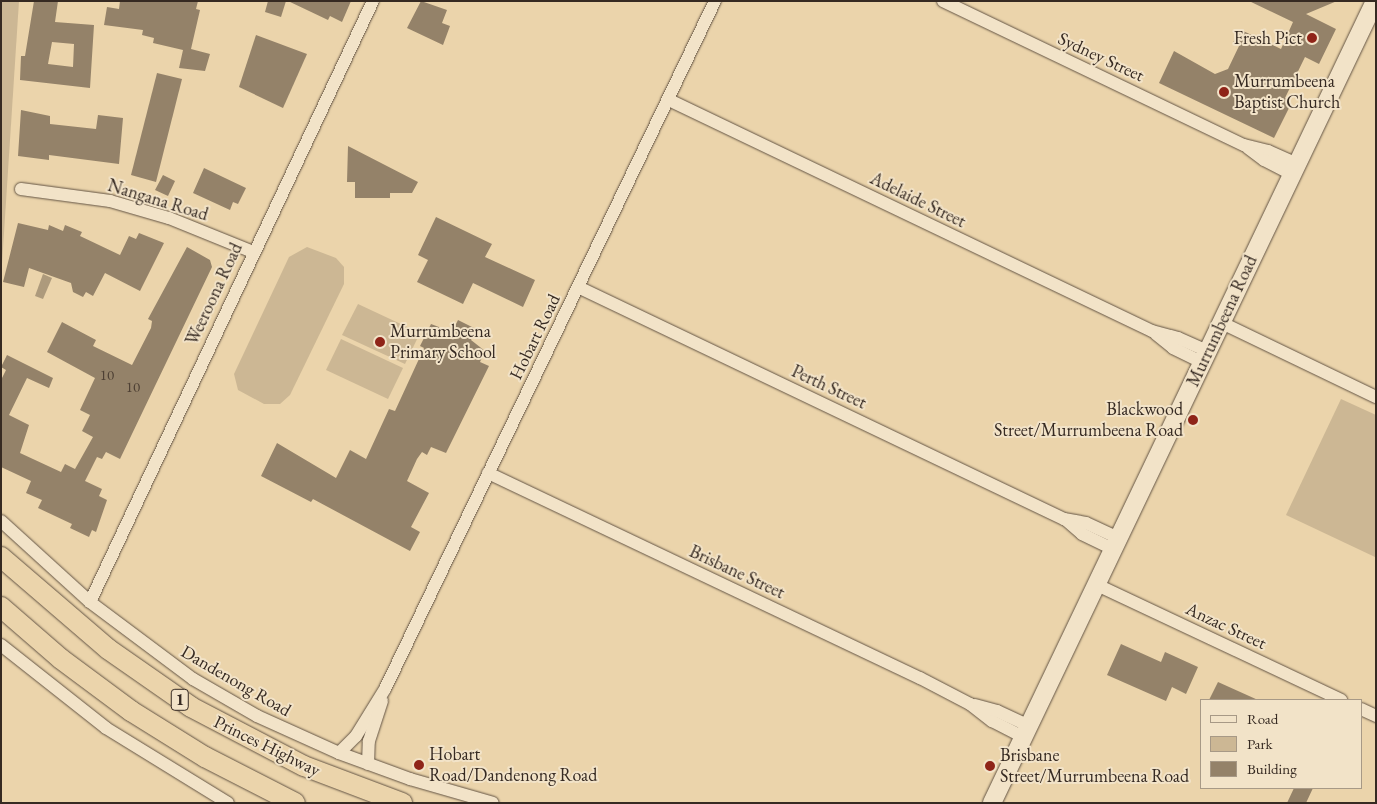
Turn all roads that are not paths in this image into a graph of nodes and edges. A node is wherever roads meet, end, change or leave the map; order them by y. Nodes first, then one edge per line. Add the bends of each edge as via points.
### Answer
1 (373, 1) edge
2 (715, 1) edge
3 (943, 1) edge
4 (1374, 7) edge
5 (669, 100) junction
6 (1294, 169) junction
7 (21, 189) dead end
8 (253, 252) junction
9 (578, 287) junction
10 (1220, 322) junction
11 (1205, 357) junction
12 (1376, 396) edge
13 (488, 473) junction
14 (1, 521) edge
15 (1116, 544) junction
16 (1, 557) edge
17 (1095, 584) junction
18 (90, 602) junction
19 (1, 607) edge
20 (1, 644) edge
21 (386, 689) junction
22 (1339, 699) edge
23 (1362, 709) edge
24 (1376, 716) edge
25 (1027, 731) junction
26 (340, 753) junction
27 (368, 764) junction
28 (222, 802) edge
29 (295, 803) edge
30 (402, 803) edge
31 (494, 803) edge
32 (992, 803) edge

1 - 8 street, Weeroona Road
2 - 5 street, Hobart Road
3 - 6 street, Sydney Street via 1244,145 1268,151
4 - 6 main road, Murrumbeena Road
5 - 9 street, Hobart Road
5 - 11 street, Adelaide Street via 1152,331 1178,338
6 - 10 main road, Murrumbeena Road
7 - 8 street, Nangana Road via 110,201 169,218
8 - 18 street, Weeroona Road
9 - 13 street, Hobart Road
9 - 15 street, Perth Street via 1064,519 1086,523
10 - 11 main road, Murrumbeena Road
10 - 12 street
11 - 15 main road, Murrumbeena Road
13 - 21 street, Hobart Road
13 - 25 street, Brisbane Street via 970,704 997,710
14 - 18 street, Dandenong Road
15 - 17 main road, Murrumbeena Road
16 - 30 highway, Princes Highway / 1 via 108,649 183,702 304,766
17 - 22 street, Anzac Street
17 - 25 main road, Murrumbeena Road
18 - 26 street, Dandenong Road via 193,679 265,720
19 - 29 highway, Princes Highway / 1 via 61,659 131,711 206,758
20 - 28 street via 106,728
21 - 26 street, Hobart Road via 356,736
21 - 27 street, Hobart Road via 369,742
23 - 24 street
25 - 32 main road, Murrumbeena Road
26 - 27 street, Dandenong Road
27 - 31 street, Dandenong Road

